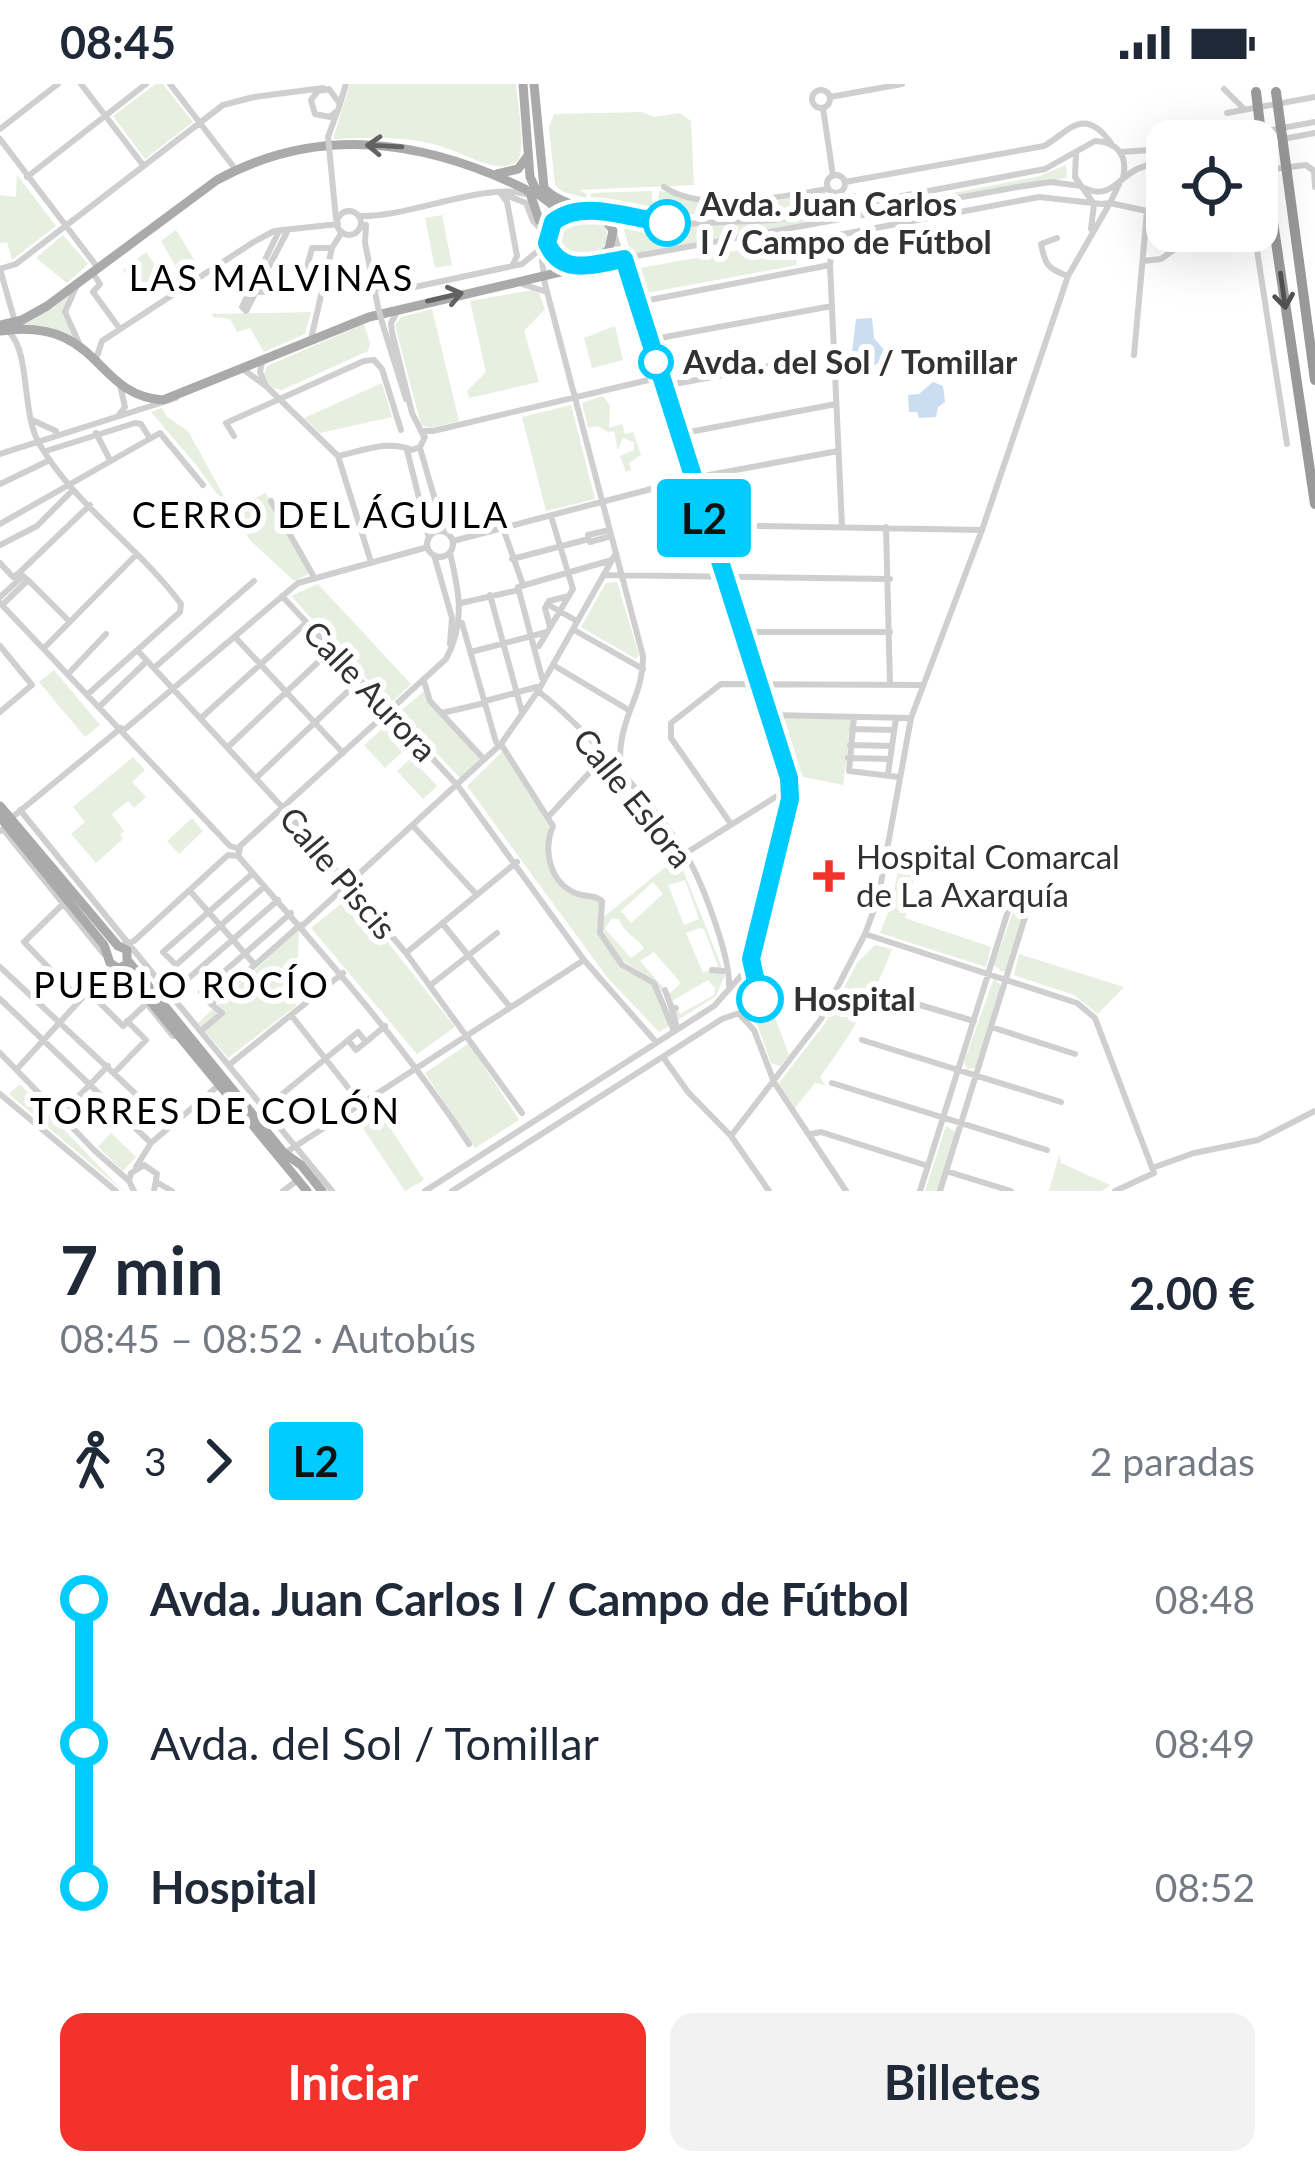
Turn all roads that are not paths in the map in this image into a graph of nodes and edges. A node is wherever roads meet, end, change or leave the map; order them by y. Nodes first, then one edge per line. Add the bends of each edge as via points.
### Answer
1 (58, 84) edge
2 (81, 84) edge
3 (146, 84) edge
4 (170, 84) edge
5 (345, 84) edge
6 (523, 84) edge
7 (534, 84) edge
8 (902, 84) edge
9 (296, 87) edge
10 (326, 88) junction
11 (1256, 88) edge
12 (1275, 88) edge
13 (1224, 89) dead end
14 (830, 97) junction
15 (1315, 97) edge
16 (339, 107) junction
17 (823, 108) junction
18 (1247, 109) junction
19 (313, 110) junction
20 (1227, 112) dead end
21 (105, 116) junction
22 (1258, 120) edge
23 (200, 122) junction
24 (1315, 122) edge
25 (0, 129) edge
26 (1278, 129) edge
27 (1315, 133) edge
28 (1059, 134) junction
29 (328, 137) junction
30 (0, 139) edge
31 (1278, 139) edge
32 (1081, 142) dead end
33 (1112, 144) junction
34 (528, 145) junction
35 (1120, 152) junction
36 (1146, 152) edge
37 (1076, 153) junction
38 (143, 165) junction
39 (1146, 167) edge
40 (236, 170) junction
41 (1278, 170) edge
42 (496, 175) junction
43 (833, 176) junction
44 (27, 177) junction
45 (1121, 181) junction
46 (845, 182) junction
47 (664, 187) dead end
48 (1082, 187) junction
49 (1315, 187) edge
50 (828, 189) junction
51 (334, 190) junction
52 (498, 194) junction
53 (532, 197) junction
54 (1110, 203) junction
55 (1094, 204) junction
56 (586, 210) junction
57 (348, 212) junction
58 (599, 213) junction
59 (555, 220) junction
60 (66, 226) junction
61 (339, 226) junction
62 (361, 226) junction
63 (284, 230) junction
64 (613, 231) junction
65 (1090, 232) junction
66 (1057, 238) dead end
67 (547, 240) junction
68 (332, 248) junction
69 (1172, 252) edge
70 (1257, 252) edge
71 (1275, 252) edge
72 (624, 259) junction
73 (1143, 261) junction
74 (594, 264) junction
75 (830, 265) junction
76 (512, 266) junction
77 (577, 267) junction
78 (0, 269) edge
79 (96, 270) junction
80 (543, 275) junction
81 (1068, 277) junction
82 (372, 280) junction
83 (514, 282) junction
84 (79, 283) junction
85 (258, 292) junction
86 (547, 292) junction
87 (638, 302) junction
88 (832, 305) junction
89 (399, 309) junction
90 (6, 328) edge
91 (34, 329) junction
92 (119, 329) junction
93 (311, 339) junction
94 (649, 340) junction
95 (20, 343) junction
96 (79, 343) junction
97 (388, 345) junction
98 (20, 353) junction
99 (834, 354) junction
100 (1134, 355) dead end
101 (96, 359) junction
102 (263, 359) junction
103 (241, 369) junction
104 (1315, 380) edge
105 (118, 382) junction
106 (662, 382) junction
107 (266, 386) junction
108 (389, 387) junction
109 (178, 396) junction
110 (277, 398) junction
111 (574, 400) junction
112 (836, 404) junction
113 (412, 413) junction
114 (116, 418) junction
115 (32, 420) junction
116 (62, 432) junction
117 (421, 432) junction
118 (96, 433) junction
119 (679, 434) junction
120 (234, 436) dead end
121 (149, 437) junction
122 (397, 438) junction
123 (37, 442) junction
124 (1287, 444) dead end
125 (420, 447) junction
126 (407, 450) junction
127 (838, 452) junction
128 (0, 454) edge
129 (48, 456) junction
130 (338, 457) junction
131 (110, 460) junction
132 (692, 478) junction
133 (0, 484) edge
134 (203, 485) dead end
135 (73, 486) junction
136 (272, 501) dead end
137 (602, 502) junction
138 (1315, 504) edge
139 (90, 505) junction
140 (551, 516) junction
141 (0, 524) edge
142 (706, 525) junction
143 (842, 526) junction
144 (886, 527) junction
145 (503, 529) junction
146 (982, 530) junction
147 (444, 531) junction
148 (610, 533) junction
149 (453, 541) junction
150 (0, 544) edge
151 (430, 547) junction
152 (561, 547) junction
153 (449, 553) junction
154 (136, 556) junction
155 (614, 557) junction
156 (512, 560) junction
157 (371, 562) junction
158 (0, 563) edge
159 (568, 574) junction
160 (621, 574) junction
161 (604, 575) junction
162 (24, 576) junction
163 (314, 578) junction
164 (724, 578) junction
165 (890, 579) junction
166 (254, 581) dead end
167 (520, 588) junction
168 (282, 596) junction
169 (490, 596) junction
170 (568, 596) junction
171 (460, 603) junction
172 (547, 604) junction
173 (2, 606) edge
174 (560, 611) junction
175 (461, 619) junction
176 (70, 622) junction
177 (306, 622) junction
178 (574, 625) junction
179 (549, 630) junction
180 (741, 632) junction
181 (890, 632) junction
182 (106, 634) dead end
183 (235, 637) junction
184 (531, 637) junction
185 (503, 644) junction
186 (0, 646) edge
187 (539, 646) dead end
188 (44, 648) junction
189 (332, 650) junction
190 (137, 651) junction
191 (471, 652) junction
192 (260, 664) junction
193 (151, 665) junction
194 (553, 665) junction
195 (438, 668) junction
196 (644, 669) junction
197 (69, 674) junction
198 (542, 678) dead end
199 (360, 680) junction
200 (424, 681) junction
201 (758, 683) junction
202 (922, 685) junction
203 (890, 686) junction
204 (173, 687) junction
205 (538, 689) junction
206 (287, 692) junction
207 (517, 692) junction
208 (88, 694) junction
209 (485, 702) junction
210 (100, 706) junction
211 (627, 709) junction
212 (0, 712) edge
213 (390, 712) junction
214 (522, 712) dead end
215 (442, 713) junction
216 (770, 715) junction
217 (854, 717) junction
218 (201, 718) junction
219 (896, 718) junction
220 (911, 718) junction
221 (315, 722) junction
222 (122, 729) junction
223 (852, 730) junction
224 (894, 730) junction
225 (498, 743) junction
226 (850, 745) junction
227 (892, 746) junction
228 (228, 747) junction
229 (344, 754) junction
230 (605, 756) junction
231 (482, 757) dead end
232 (848, 758) junction
233 (890, 759) junction
234 (888, 775) junction
235 (621, 776) junction
236 (899, 777) junction
237 (256, 778) junction
238 (458, 786) junction
239 (790, 788) junction
240 (284, 808) junction
241 (548, 818) junction
242 (6, 819) edge
243 (731, 824) junction
244 (414, 827) junction
245 (233, 851) junction
246 (685, 854) junction
247 (517, 862) junction
248 (253, 873) junction
249 (265, 886) junction
250 (350, 886) junction
251 (190, 891) junction
252 (477, 895) junction
253 (278, 900) junction
254 (62, 905) junction
255 (209, 912) junction
256 (291, 914) junction
257 (442, 923) junction
258 (302, 925) junction
259 (220, 926) junction
260 (497, 933) dead end
261 (865, 934) junction
262 (232, 939) junction
263 (245, 953) junction
264 (406, 953) junction
265 (468, 956) junction
266 (121, 957) junction
267 (751, 959) junction
268 (584, 960) junction
269 (255, 965) junction
270 (0, 967) edge
271 (712, 970) dead end
272 (723, 971) dead end
273 (343, 974) junction
274 (989, 975) junction
275 (741, 979) junction
276 (1006, 980) junction
277 (754, 983) junction
278 (182, 984) dead end
279 (432, 984) junction
280 (665, 990) dead end
281 (727, 990) junction
282 (886, 994) dead end
283 (0, 999) edge
284 (96, 999) dead end
285 (80, 1000) junction
286 (148, 1002) junction
287 (211, 1004) junction
288 (510, 1007) junction
289 (756, 1007) junction
290 (737, 1013) junction
291 (291, 1015) junction
292 (128, 1021) junction
293 (974, 1021) junction
294 (61, 1022) junction
295 (386, 1026) junction
296 (991, 1028) junction
297 (675, 1029) junction
298 (754, 1030) junction
299 (201, 1031) junction
300 (468, 1034) junction
301 (44, 1040) junction
302 (862, 1040) dead end
303 (656, 1042) junction
304 (0, 1053) edge
305 (1075, 1054) dead end
306 (663, 1057) junction
307 (325, 1058) junction
308 (418, 1067) junction
309 (17, 1069) junction
310 (112, 1069) junction
311 (959, 1070) junction
312 (220, 1075) junction
313 (976, 1076) junction
314 (774, 1082) junction
315 (832, 1083) dead end
316 (91, 1085) junction
317 (0, 1094) edge
318 (1061, 1102) dead end
319 (361, 1104) junction
320 (69, 1106) dead end
321 (263, 1109) junction
322 (1315, 1111) edge
323 (522, 1112) junction
324 (542, 1115) junction
325 (944, 1118) junction
326 (961, 1123) junction
327 (170, 1126) junction
328 (519, 1130) junction
329 (809, 1134) junction
330 (731, 1136) junction
331 (469, 1144) junction
332 (148, 1147) junction
333 (289, 1150) junction
334 (1047, 1150) dead end
335 (485, 1151) junction
336 (467, 1162) junction
337 (928, 1166) junction
338 (136, 1167) junction
339 (151, 1167) junction
340 (1152, 1170) junction
341 (946, 1171) junction
342 (129, 1181) junction
343 (296, 1185) edge
344 (156, 1187) edge
345 (116, 1191) edge
346 (134, 1191) edge
347 (172, 1191) edge
348 (283, 1191) edge
349 (307, 1191) edge
350 (322, 1191) edge
351 (332, 1191) edge
352 (425, 1191) edge
353 (452, 1191) edge
354 (769, 1191) edge
355 (847, 1191) edge
356 (920, 1191) edge
357 (940, 1191) edge
358 (1011, 1191) edge
359 (1115, 1191) edge

1 - 25 street
2 - 21 street
3 - 21 street
4 - 23 street
5 - 10 street
5 - 16 street
6 - 34 main road
7 - 56 main road via 542,184
8 - 14 street
9 - 10 street
9 - 19 street
9 - 23 street via 223,105
10 - 16 street
10 - 19 street via 314,94
11 - 22 highway, bridge
12 - 104 highway, bridge
13 - 18 street
14 - 17 street
14 - 17 street via 813,94 812,103
15 - 18 street
16 - 19 street via 330,117
16 - 29 street
17 - 43 street
18 - 20 street
19 - 29 street
21 - 38 street
21 - 44 street
23 - 38 street
23 - 40 street
24 - 26 street
27 - 31 street
28 - 32 street via 1073,131
28 - 33 street via 1083,124
28 - 46 street via 1044,146
29 - 51 street, bridge
30 - 44 street
33 - 35 street
33 - 37 street via 1095,141
34 - 42 main road via 522,165
34 - 59 main road via 533,186 555,207
35 - 36 street
35 - 45 street
37 - 48 street via 1072,169
37 - 58 street via 1016,176 744,224
38 - 60 street
39 - 45 street
42 -> 40 main road via 430,151 381,145 302,151
40 - 79 main road
41 - 49 street via 1306,165
42 - 53 main road
43 - 46 street
43 - 50 street
44 - 60 street
45 - 48 street via 1100,193
45 - 54 street
46 - 50 street via 840,193
47 - 50 street via 733,203
48 - 55 street
48 - 72 street via 1018,187
51 - 57 street
51 - 61 street
52 - 53 street
52 - 62 street
52 - 67 street via 526,203
52 - 76 street via 507,202
53 - 59 main road via 538,220
54 - 55 street
54 - 65 street
54 - 73 street via 1147,211
55 - 65 street
55 - 75 street via 1039,197 833,236
56 - 58 main road
56 - 59 main road
57 - 61 street
57 - 62 street
58 - 64 main road
59 - 67 main road
60 - 78 street
60 - 79 street
61 - 62 street
61 - 63 street
61 - 68 street
62 - 82 street
63 - 85 street
63 - 85 street via 242,308
63 - 92 street
64 - 72 street
64 - 74 main road
65 - 81 street
66 - 81 street via 1041,244 1046,265
67 - 76 street
67 - 77 main road via 556,259
67 - 80 street
68 - 85 street via 312,248 301,290
68 - 93 street
69 - 73 street
70 - 124 street
71 -> 138 highway
72 - 74 street
72 - 87 street
73 - 100 street
74 - 77 main road
75 - 87 street
75 - 88 street
76 - 82 street via 396,291
77 - 80 main road
78 - 90 street
79 - 84 main road
79 - 92 street via 93,292
80 - 83 main road
80 - 86 street
81 - 146 street
82 - 97 street, bridge
83 - 86 street
89 -> 83 main road
84 - 90 main road
84 - 96 street via 66,307
86 - 111 street
87 - 94 street
88 - 94 street
88 - 99 street
89 - 93 main road
89 - 113 street via 392,332
90 - 91 main road
90 - 95 street
90 - 98 street
91 - 95 street
91 - 96 main road
92 - 101 street via 99,344
93 - 102 main road
94 - 106 street
95 - 98 street
96 - 101 main road
97 - 108 street
97 - 113 street
98 - 115 street
99 - 106 street
99 - 112 street
101 - 105 main road
102 - 103 main road
102 - 107 street
103 - 107 street
103 - 109 main road
105 - 109 main road via 148,398
105 - 114 street via 125,407
106 - 111 street
106 - 119 street
107 - 110 street
108 - 110 street via 374,360
108 - 122 street
109 - 114 street
110 - 120 street via 226,423
110 - 130 street
111 - 117 street
111 - 137 street
112 - 119 street
112 - 127 street
113 - 117 street
114 - 116 street
115 - 116 street
115 - 123 street
116 - 123 street
116 - 129 street
117 - 122 street via 410,425
117 - 125 street
118 - 121 street via 135,423
118 - 129 street
118 - 131 street
119 - 132 street
121 - 131 street
121 - 134 street via 160,433
122 - 126 street
122 - 130 street
123 - 128 street
123 - 129 street
125 - 126 street
125 - 147 street
126 - 151 street
127 - 132 street
127 - 143 street
129 - 133 street
129 - 135 street
130 - 157 street
131 - 135 street
132 - 137 street
132 - 142 street
135 - 139 street
135 - 141 street
135 - 150 street via 37,526
136 - 163 street
137 - 140 street
137 - 148 street
139 - 154 street
139 - 162 street
140 - 145 street
140 - 152 street
142 - 143 street
142 - 164 street
143 - 144 street
144 - 146 street
144 - 165 street
145 - 149 street
145 - 156 street
146 - 202 street
147 - 149 street
147 - 151 street
148 - 152 street
148 - 155 street
149 - 153 street
151 - 153 street
151 - 157 street
151 - 195 street via 452,618
152 - 156 street
152 - 159 street
153 - 171 street
154 - 176 street
154 - 190 street via 181,604
155 - 159 street
155 - 160 street
155 - 161 street
156 - 167 street
157 - 163 street
158 - 162 street via 13,577
159 - 167 street
159 - 170 street
160 - 161 street
160 - 164 street
160 - 196 street
161 - 178 street
162 - 173 street
162 - 176 street
163 - 168 street
164 - 165 street
164 - 180 street
165 - 181 street
166 - 193 street
167 - 169 street
167 - 184 street
168 - 177 street, Calle Aurora
168 - 183 street
169 - 171 street
169 - 185 street
170 - 172 street
170 - 174 street
171 - 175 street
172 - 174 street
172 - 179 street
173 - 188 street
174 - 178 street
174 - 179 street
175 - 191 street
175 - 195 street
176 - 188 street
177 - 189 street, Calle Aurora
177 - 192 street
178 - 194 street
178 - 196 street
179 - 184 street
179 - 187 street
180 - 181 street
180 - 201 street
181 - 203 street
182 - 197 street
183 - 192 street
183 - 204 street
184 - 185 street
184 - 198 street
185 - 191 street
185 - 207 street
186 - 212 street via 32,685
188 - 197 street
189 - 199 street, Calle Aurora
189 - 206 street
190 - 193 street, Calle Piscis
190 - 208 street
191 - 209 street
192 - 206 street
192 - 218 street
193 - 204 street, Calle Piscis
193 - 210 street
194 - 205 street
194 - 211 street
195 - 200 street
196 - 211 street
197 - 208 street
199 - 213 street, Calle Aurora
199 - 221 street
200 - 213 street
200 - 215 street
201 - 203 street
201 - 216 street
201 - 243 street via 715,686 671,723 678,751
202 - 203 street
202 - 220 street
204 - 218 street, Calle Piscis
204 - 222 street
205 - 207 street
205 - 225 street
205 - 230 street, Calle Eslora
206 - 221 street
206 - 228 street
207 - 209 street
207 - 214 street
208 - 210 street
209 - 215 street
209 - 225 street
210 - 222 street
211 - 235 street via 617,748
213 - 229 street
213 - 238 street, Calle Aurora
215 - 231 street
216 - 217 street
216 - 239 street
217 - 219 street
217 - 223 street
218 - 228 street, Calle Piscis
219 - 220 street
219 - 224 street
220 - 236 street
221 - 229 street
221 - 237 street
222 - 242 street
222 - 245 street
223 - 224 street
223 - 226 street
224 - 227 street
225 - 238 street
225 - 241 street
226 - 227 street
226 - 232 street
227 - 233 street
228 - 237 street, Calle Piscis
229 - 240 street
230 - 235 street, Calle Eslora
230 - 241 street
232 - 233 street
232 - 234 street via 849,771
233 - 234 street
234 - 236 street
235 - 246 street, Calle Eslora
236 - 261 street
237 - 240 street, Calle Piscis
238 - 244 street
238 - 247 street, Calle Aurora
239 - 243 street
239 - 267 street
240 - 245 street
240 - 250 street, Calle Piscis
241 - 297 street via 556,877 571,892 602,902 600,933 622,965 654,983
242 - 254 street
242 - 266 main road
243 - 246 street
244 - 250 street
244 - 252 street
245 - 248 street
245 - 251 street
246 - 281 street, Calle Eslora via 730,965
247 - 252 street, Calle Piscis
247 - 268 street, Calle Aurora
248 - 249 street
248 - 255 street
249 - 253 street
249 - 259 street
250 - 258 street
250 - 264 street, Calle Piscis
251 - 255 street
251 - 266 street
252 - 257 street, Calle Piscis
253 - 256 street
253 - 262 street
254 - 266 street
254 - 285 street via 24,942
255 - 259 street
255 - 259 street via 163,952 176,965
256 - 258 street
256 - 263 street
257 - 264 street, Calle Piscis
257 - 265 street
258 - 269 street
258 - 273 street
259 - 262 street
260 - 265 street
261 - 274 street
261 - 314 street via 821,1019
262 - 263 street
262 - 278 street
263 - 269 street
263 - 287 street via 201,992
264 - 279 street
265 - 279 street
265 - 288 street
266 - 285 street
266 - 286 main road
266 - 299 street
266 - 312 main road
267 - 275 street
267 - 277 street
268 - 288 street
268 - 303 street, Calle Aurora
269 - 287 street
270 - 294 street
271 - 272 street
273 - 291 street
273 - 295 street
274 - 276 street
274 - 276 street via 1012,895 1024,890 1030,901
274 - 293 street
275 - 277 street
275 - 281 street
276 - 296 street
276 - 340 street via 1077,1003 1095,1018
277 - 289 street
279 - 300 street
280 - 297 street
281 - 290 street
281 - 297 street
282 - 293 street
283 - 301 street
284 - 292 street via 123,1026
285 - 294 street
286 - 292 street
286 - 312 main road
287 - 299 street via 222,1013
288 - 300 street
289 - 290 street
289 - 298 street
290 - 298 street
290 - 306 street
291 - 307 street
291 - 312 street
292 - 310 street via 146,1040
293 - 311 street
294 - 301 street
294 - 310 street
295 - 307 street via 366,1042 358,1032
295 - 308 street
296 - 305 street
296 - 313 street
297 - 303 street
298 - 314 street
299 - 312 street
300 - 308 street
300 - 323 street
301 - 309 street
301 - 316 street
302 - 311 street
303 - 324 street
304 - 309 street
306 - 330 street
306 - 353 street
307 - 319 street
307 - 321 street
308 - 319 street
308 - 331 street
309 - 342 street
310 - 316 street
310 - 327 street
311 - 313 street
311 - 325 street
312 - 321 street
312 - 327 street
312 - 333 main road
312 - 343 main road
313 - 318 street
313 - 326 street
314 - 329 street
314 - 330 street
315 - 325 street
316 - 320 street
316 - 332 street
317 - 345 street
319 - 333 street
321 - 333 street
322 - 340 street via 1258,1140
323 - 324 street
323 - 328 street
324 - 328 street
325 - 326 street
325 - 337 street
326 - 334 street
326 - 341 street
327 - 332 street
328 - 335 street
329 - 337 street
329 - 355 street
330 - 354 street
331 - 335 street
331 - 336 street
332 - 338 street
332 - 339 street
333 - 350 main road
333 - 351 street
335 - 336 street
336 - 352 street
337 - 356 street
338 - 339 street
338 - 342 street
339 - 344 street
340 - 359 street
341 - 357 street
341 - 358 street
342 - 346 street
343 - 348 street
343 - 349 main road
344 - 347 street

